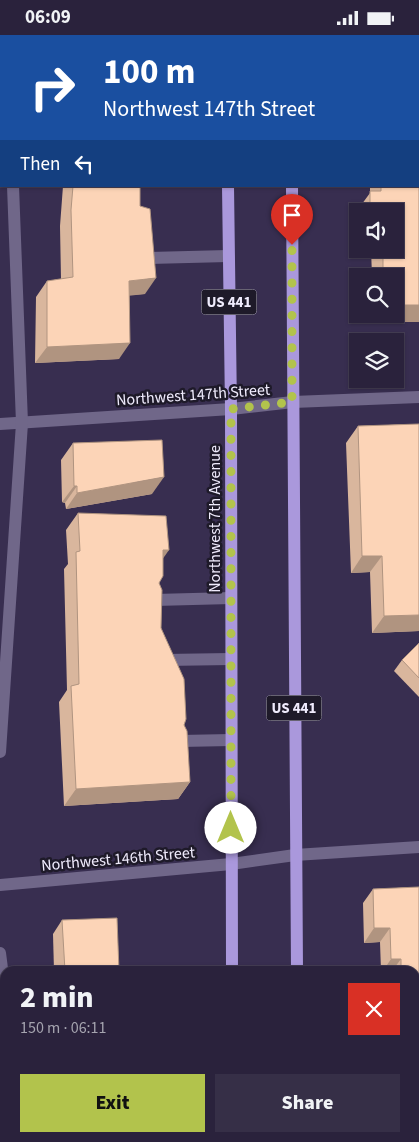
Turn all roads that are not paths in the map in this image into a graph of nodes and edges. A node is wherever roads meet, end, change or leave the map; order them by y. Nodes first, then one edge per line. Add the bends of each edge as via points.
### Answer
1 (14, 187) edge
2 (228, 187) edge
3 (292, 187) edge
4 (228, 256) junction
5 (149, 258) edge
6 (419, 397) edge
7 (292, 402) junction
8 (231, 409) junction
9 (22, 423) junction
10 (0, 424) edge
11 (231, 598) junction
12 (155, 599) edge
13 (231, 659) junction
14 (164, 660) edge
15 (231, 740) junction
16 (180, 741) edge
17 (0, 752) edge
18 (419, 847) edge
19 (295, 855) junction
20 (231, 864) junction
21 (0, 885) edge
22 (0, 953) edge
23 (2, 966) edge
24 (232, 966) edge
25 (297, 966) edge

1 - 9 street
2 - 4 main road, Northwest 7th Avenue / US 441
3 - 7 main road, US 441
4 - 5 street
4 - 8 main road, Northwest 7th Avenue / US 441
6 - 7 street, Northwest 147th Street
7 - 8 street, Northwest 147th Street
7 - 19 main road, US 441
8 - 9 street, Northwest 147th Street
8 - 11 main road, Northwest 7th Avenue / US 441
9 - 10 street, Northwest 147th Street
9 - 17 street
11 - 12 street
11 - 13 main road, Northwest 7th Avenue / US 441
13 - 14 street
13 - 15 main road, Northwest 7th Avenue / US 441
15 - 16 street
15 - 20 main road, Northwest 7th Avenue / US 441
18 - 19 street, Northwest 146th Street
19 - 20 street, Northwest 146th Street
19 - 25 main road, US 441
20 - 21 street, Northwest 146th Street
20 - 24 main road, Northwest 7th Avenue / US 441
22 - 23 street

